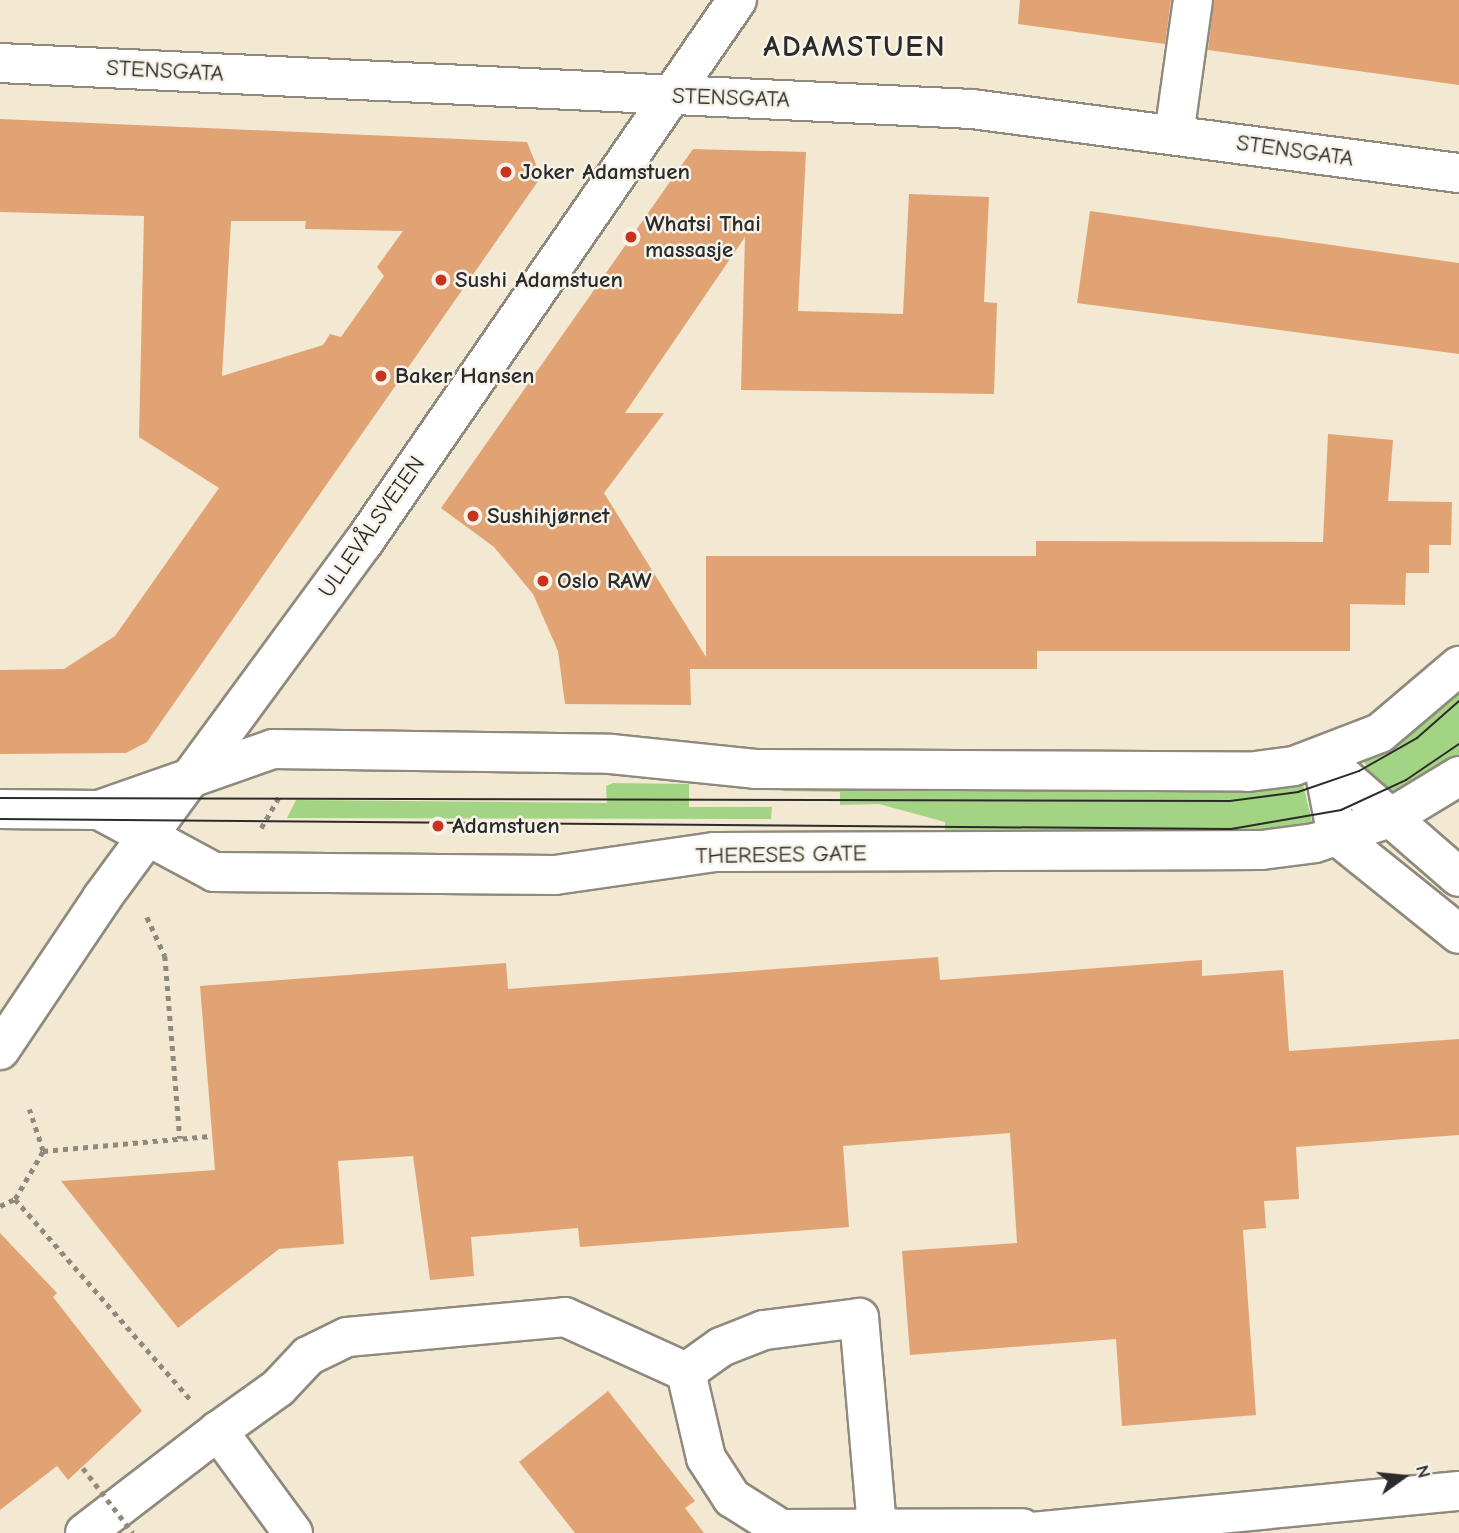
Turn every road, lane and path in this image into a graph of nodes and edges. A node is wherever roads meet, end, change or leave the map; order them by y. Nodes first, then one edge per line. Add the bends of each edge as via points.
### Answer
1 (737, 0) edge
2 (1194, 0) edge
3 (0, 63) edge
4 (669, 96) junction
5 (1174, 135) junction
6 (1459, 173) edge
7 (1459, 666) edge
8 (1322, 758) junction
9 (193, 775) junction
10 (1459, 776) edge
11 (288, 783) dead end
12 (0, 809) edge
13 (99, 810) junction
14 (1390, 818) junction
15 (256, 835) dead end
16 (148, 836) junction
17 (1337, 836) junction
18 (1459, 877) edge
19 (147, 917) dead end
20 (1459, 934) edge
21 (0, 1050) edge
22 (29, 1109) dead end
23 (210, 1136) dead end
24 (180, 1138) junction
25 (44, 1150) junction
26 (15, 1199) junction
27 (0, 1206) edge
28 (686, 1372) junction
29 (218, 1431) junction
30 (83, 1468) dead end
31 (1459, 1491) edge
32 (877, 1527) junction
33 (1022, 1531) edge
34 (85, 1533) edge
35 (133, 1533) edge
36 (293, 1533) edge

1 - 4 street, ULLEVÅLSVEIEN
2 - 5 street
3 - 4 street, STENSGATA
4 - 5 street, STENSGATA via 972,109
4 - 9 street, ULLEVÅLSVEIEN via 363,544
5 - 6 street, STENSGATA
7 - 8 street, THERESES GATE via 1380,733
8 - 9 street, THERESES GATE via 1248,772 1117,773 755,769 611,754 317,748 273,749
8 - 14 street
8 - 17 street
9 - 13 street, THERESES GATE
9 - 16 street, ULLEVÅLSVEIEN
10 - 14 street, THERESES GATE
11 - 15 path
12 - 13 street, THERESES GATE
13 - 16 street, THERESES GATE
14 - 17 street, THERESES GATE
14 - 18 street
16 - 17 street, THERESES GATE via 214,872 542,875 715,852 1183,854 1262,850
16 - 21 street, ULLEVÅLSVEIEN
17 - 20 street
19 - 24 path via 165,956
22 - 25 path
23 - 24 path
24 - 25 path
25 - 26 path
26 - 27 path
26 - 29 path
28 - 29 street via 565,1317 347,1338 308,1356 278,1388
28 - 32 street via 706,1458 732,1498 781,1529
28 - 32 street via 721,1347 764,1330 859,1318
29 - 34 street
29 - 36 street
30 - 35 path, bridge
31 - 33 street
32 - 33 street

